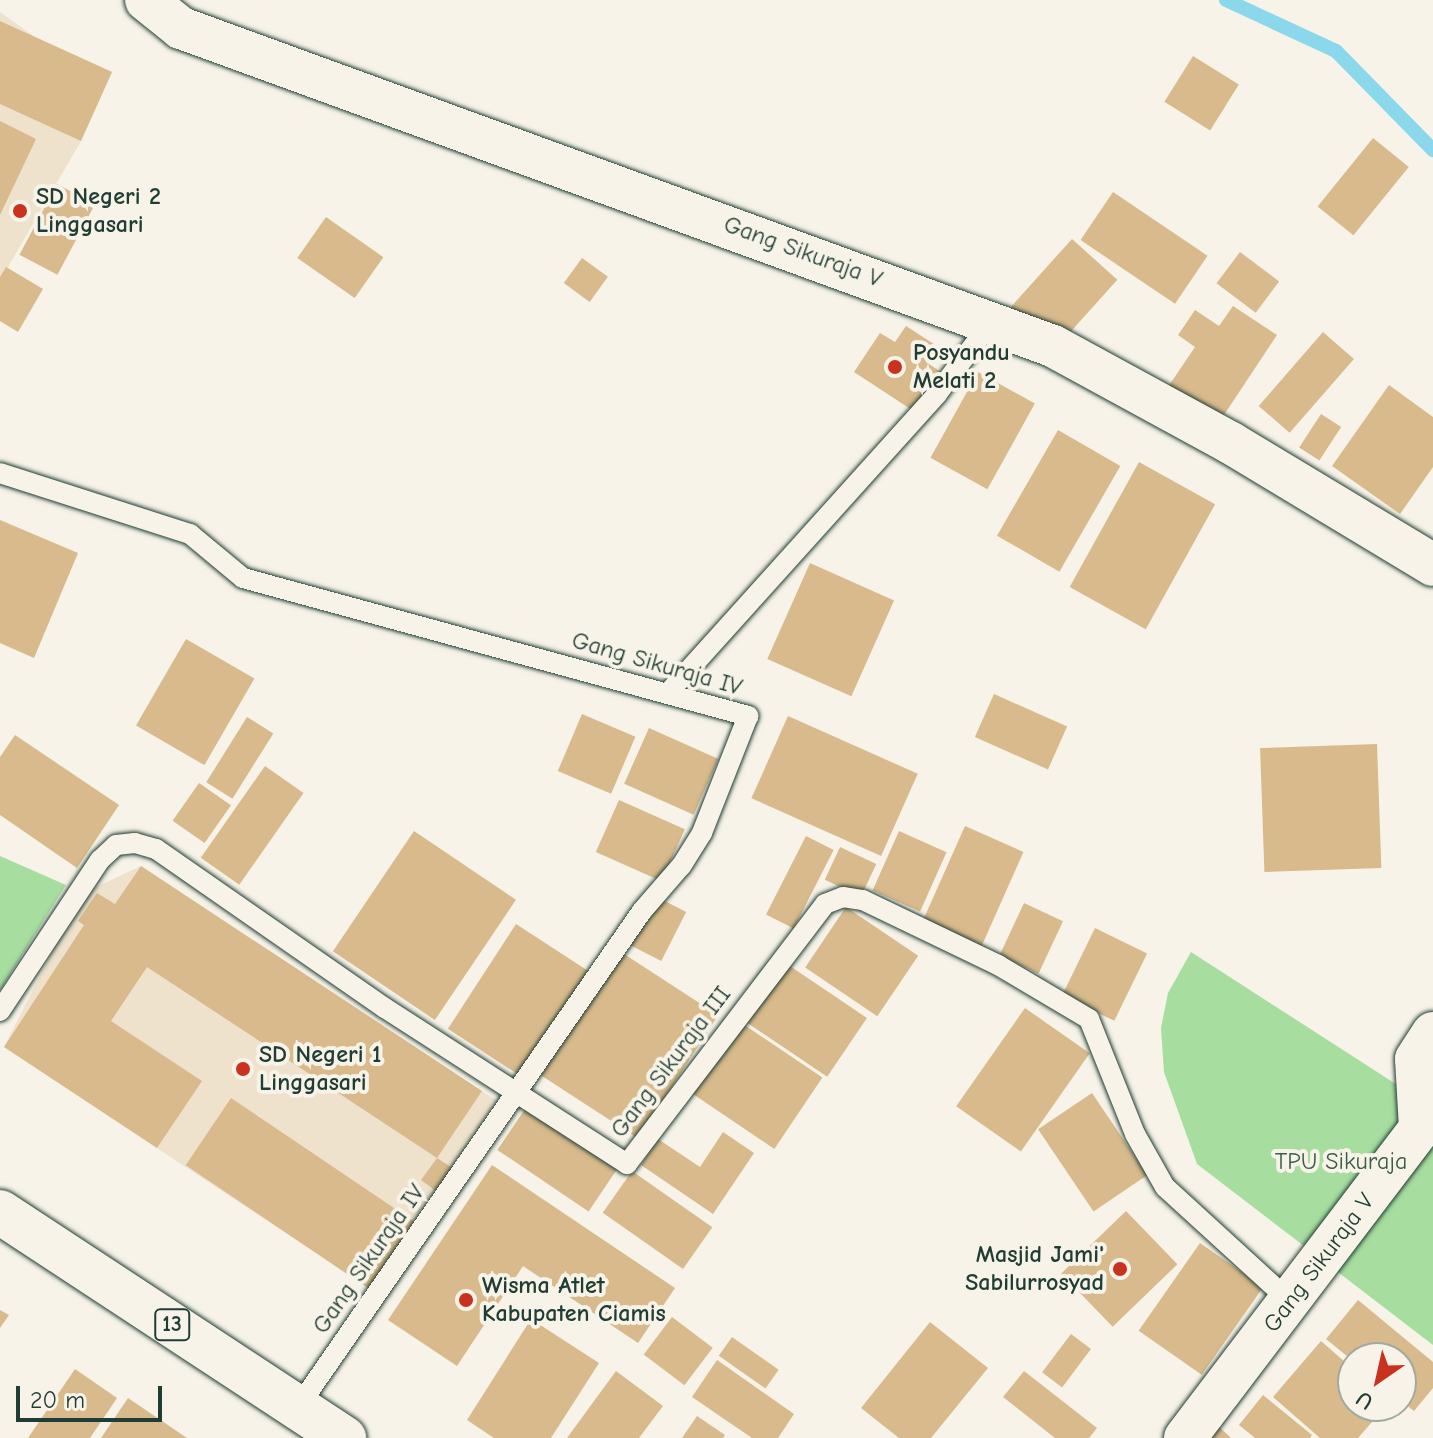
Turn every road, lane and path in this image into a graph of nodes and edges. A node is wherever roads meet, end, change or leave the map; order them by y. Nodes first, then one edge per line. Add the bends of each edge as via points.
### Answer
1 (146, 0) edge
2 (190, 14) edge
3 (992, 321) junction
4 (0, 473) edge
5 (1433, 565) edge
6 (668, 693) junction
7 (0, 1011) edge
8 (1433, 1033) edge
9 (516, 1093) junction
10 (1426, 1133) edge
11 (0, 1212) edge
12 (1291, 1302) junction
13 (298, 1407) junction
14 (344, 1438) edge
15 (1185, 1438) edge

1 - 2 street, Gang Sikuraja V
2 - 3 street, Gang Sikuraja V
3 - 5 street, Gang Sikuraja V via 1053,346 1231,443
3 - 6 lane via 937,394
4 - 6 lane, Gang Sikuraja IV via 190,534 243,578
6 - 9 lane, Gang Sikuraja IV via 748,716 702,833
7 - 9 lane, Gang Sikuraja III via 100,860 116,845 135,843 156,849
8 - 10 street, Gang Sikuraja V via 1416,1059
9 - 12 lane, Gang Sikuraja III via 627,1164 825,904 843,897 863,900 998,965 1089,1019 1135,1134 1165,1187
9 - 13 lane, Gang Sikuraja IV
10 - 12 street, Gang Sikuraja V
11 - 13 highway, 13
12 - 15 street, Gang Sikuraja V
13 - 14 highway, 13

